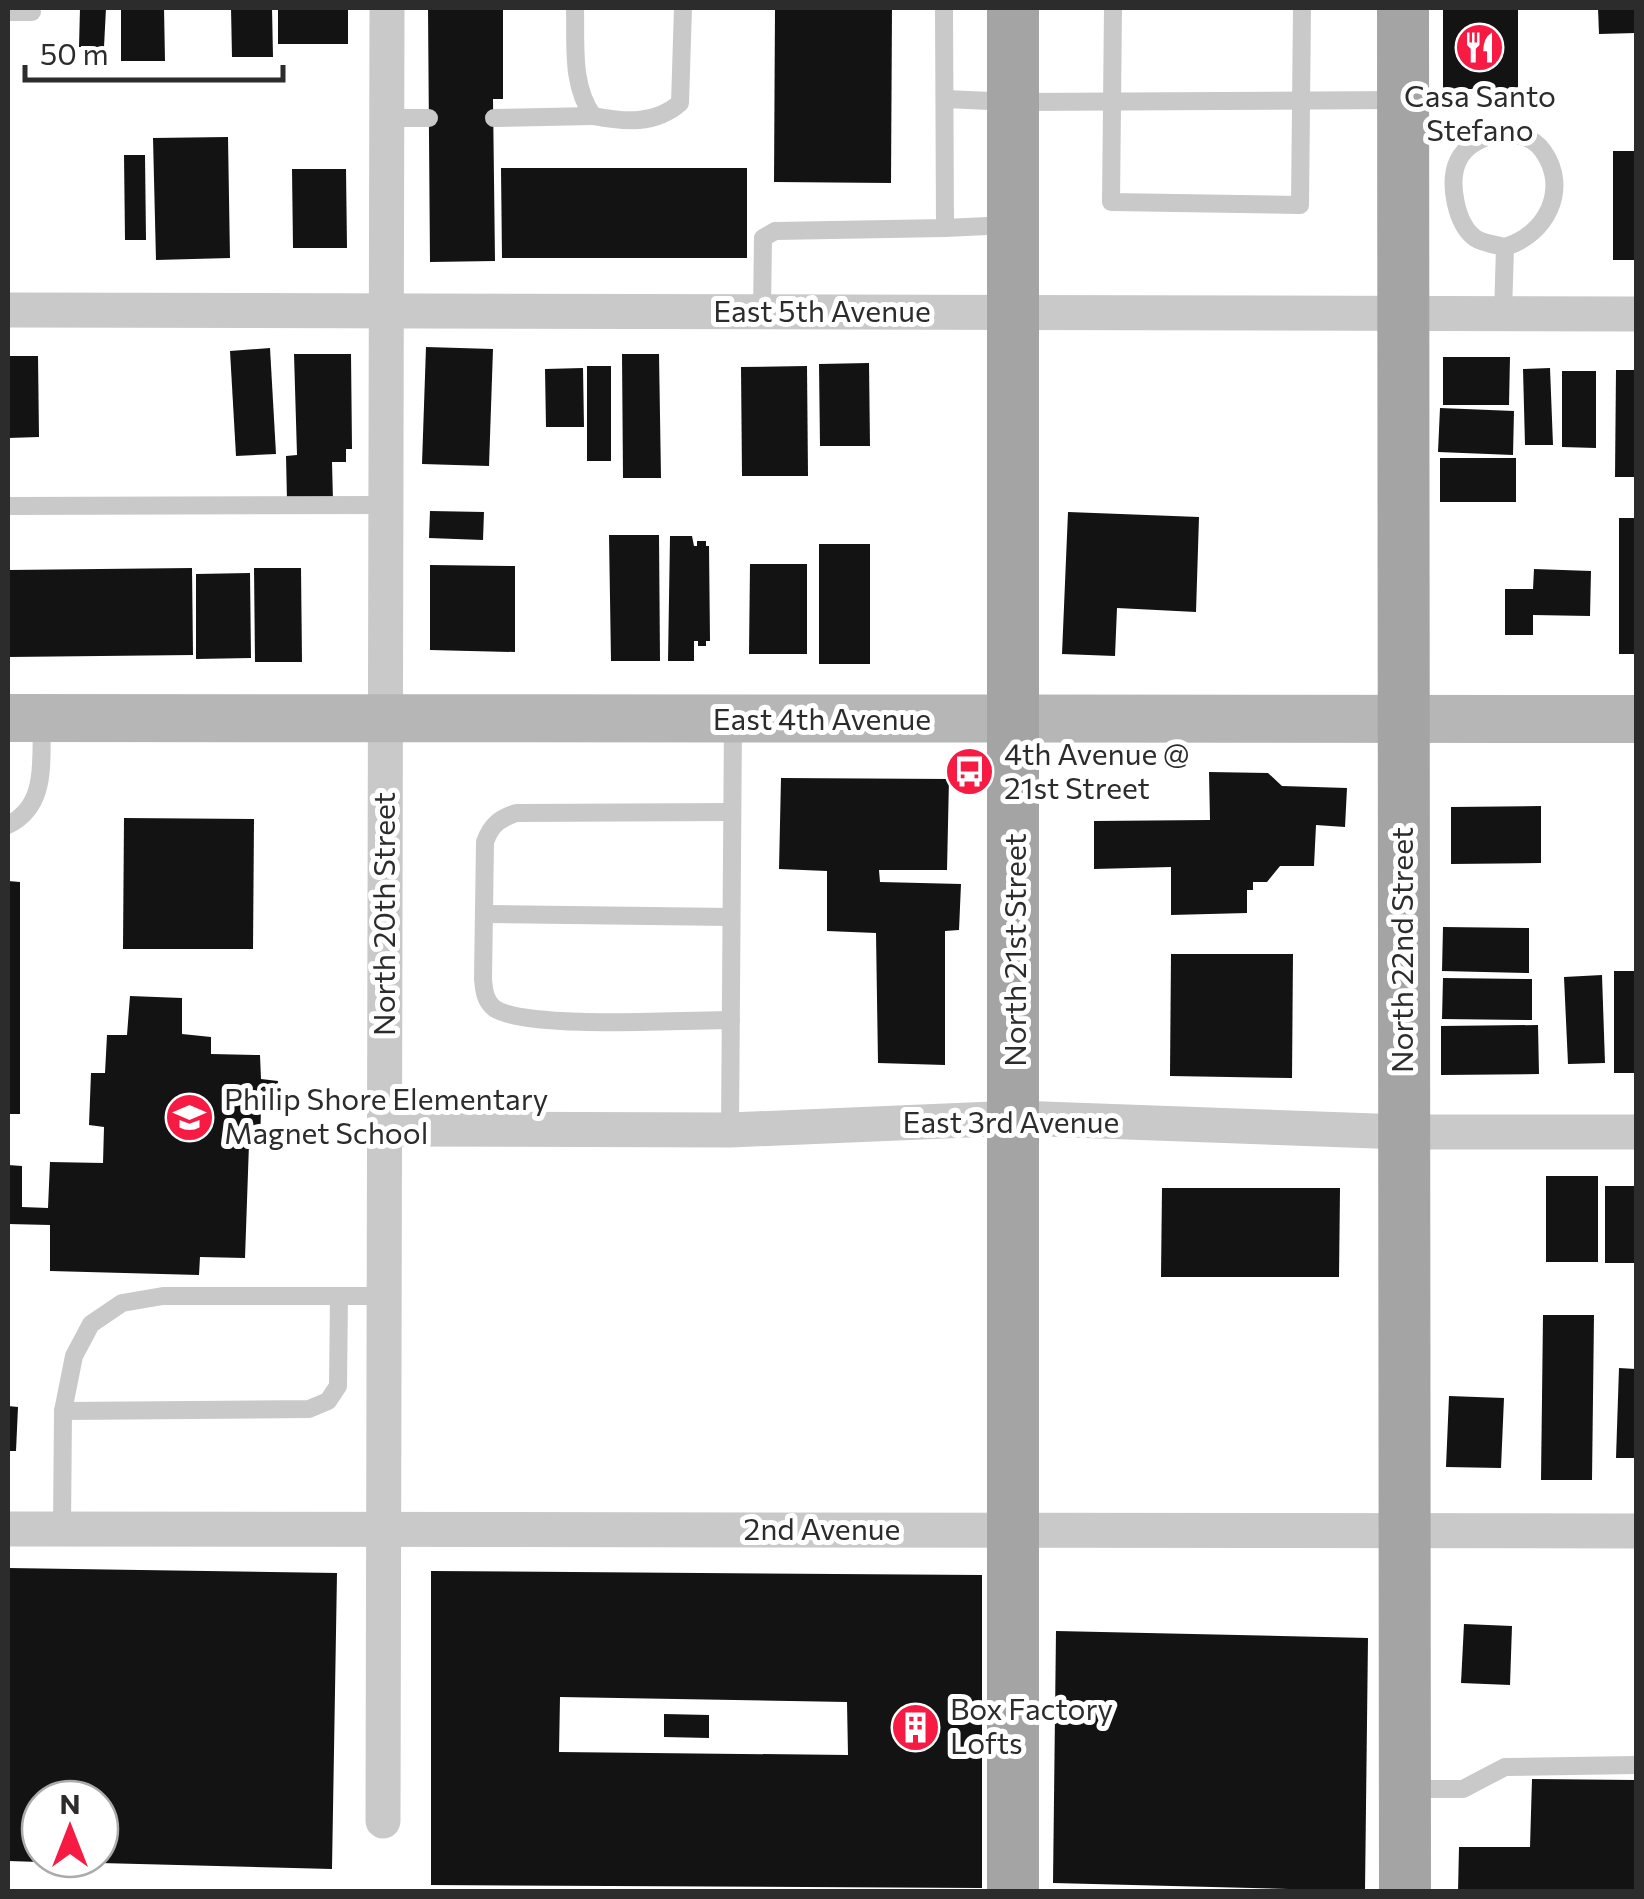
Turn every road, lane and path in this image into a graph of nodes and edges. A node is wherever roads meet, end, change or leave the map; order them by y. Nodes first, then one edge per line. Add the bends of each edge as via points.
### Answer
1 (387, 8) edge
2 (575, 8) edge
3 (683, 8) edge
4 (944, 8) edge
5 (1014, 8) edge
6 (1113, 8) edge
7 (1302, 8) edge
8 (1403, 8) edge
9 (8, 12) edge
10 (32, 12) dead end
11 (946, 99) junction
12 (1301, 100) junction
13 (1403, 100) junction
14 (1112, 101) junction
15 (1013, 102) junction
16 (593, 116) junction
17 (387, 118) junction
18 (428, 118) dead end
19 (494, 118) dead end
20 (1013, 224) junction
21 (945, 228) junction
22 (1504, 247) junction
23 (8, 310) edge
24 (387, 311) junction
25 (762, 312) junction
26 (1013, 312) junction
27 (1402, 313) junction
28 (1503, 314) junction
29 (1636, 314) edge
30 (386, 505) junction
31 (8, 506) edge
32 (25, 718) edge
33 (386, 718) junction
34 (1403, 718) junction
35 (733, 720) junction
36 (1636, 720) edge
37 (1016, 721) junction
38 (732, 812) junction
39 (8, 825) edge
40 (484, 914) junction
41 (731, 918) junction
42 (731, 1020) junction
43 (1016, 1118) junction
44 (385, 1129) junction
45 (730, 1130) junction
46 (1403, 1132) junction
47 (1636, 1132) edge
48 (339, 1296) junction
49 (385, 1296) junction
50 (63, 1411) junction
51 (8, 1528) edge
52 (62, 1529) junction
53 (384, 1529) junction
54 (1403, 1529) junction
55 (1636, 1530) edge
56 (1012, 1531) junction
57 (1636, 1765) edge
58 (1405, 1789) junction
59 (383, 1821) dead end
60 (1013, 1892) edge
61 (1404, 1892) edge

1 - 17 street, North 20th Street
2 - 16 lane via 578,82
3 - 16 lane via 680,104 654,119
4 - 11 lane
5 - 15 main road, North 21st Street
6 - 14 lane
7 - 12 lane
8 - 13 main road, North 22nd Street
9 - 10 lane
11 - 15 lane
11 - 21 lane
12 - 13 lane
12 - 14 lane
12 - 14 lane via 1300,204 1110,202
13 - 27 main road, North 22nd Street
14 - 15 lane
15 - 20 main road, North 21st Street
16 - 19 lane
17 - 18 lane
17 - 24 street, North 20th Street
20 - 21 lane
20 - 26 main road, North 21st Street
21 - 25 lane via 775,231 763,238
22 - 22 lane via 1540,228 1552,204 1543,151 1530,139 1504,134 1479,138 1458,161 1454,192 1457,215 1476,239
22 - 28 lane
23 - 24 street, East 5th Avenue
24 - 25 street, East 5th Avenue
24 - 30 street, North 20th Street
25 - 26 street, East 5th Avenue
26 - 27 street, East 5th Avenue
26 - 37 main road, North 21st Street
27 - 28 street, East 5th Avenue
27 - 34 main road, North 22nd Street
28 - 29 street, East 5th Avenue
30 - 31 lane
30 - 33 street, North 20th Street
32 - 33 street, East 4th Avenue
32 - 39 lane via 40,778 34,803
33 - 35 street, East 4th Avenue
33 - 44 street, North 20th Street
34 - 36 street, East 4th Avenue
34 - 37 street, East 4th Avenue
34 - 46 main road, North 22nd Street
35 - 37 street, East 4th Avenue
35 - 38 lane
37 - 43 main road, North 21st Street
38 - 40 lane via 500,818 485,842
38 - 41 lane
40 - 41 lane
40 - 42 lane via 483,979 494,1008 532,1018
41 - 42 lane
42 - 45 lane
43 - 45 street, East 3rd Avenue
43 - 46 street, East 3rd Avenue
43 - 56 main road, North 21st Street
44 - 45 street, East 3rd Avenue
44 - 49 street, North 20th Street
46 - 47 street, East 3rd Avenue
46 - 54 main road, North 22nd Street
48 - 49 lane
48 - 50 lane via 163,1296 122,1303 91,1324 82,1340
48 - 50 lane via 338,1386 328,1401 309,1409
49 - 53 street, North 20th Street
50 - 52 lane
51 - 52 street, 2nd Avenue
52 - 53 street, 2nd Avenue
53 - 56 street, 2nd Avenue
53 - 59 street, North 20th Street
54 - 55 street, 2nd Avenue
54 - 56 street, 2nd Avenue
54 - 58 main road, North 22nd Street
56 - 60 main road, North 21st Street
57 - 58 lane via 1504,1767 1463,1789
58 - 61 main road, North 22nd Street

